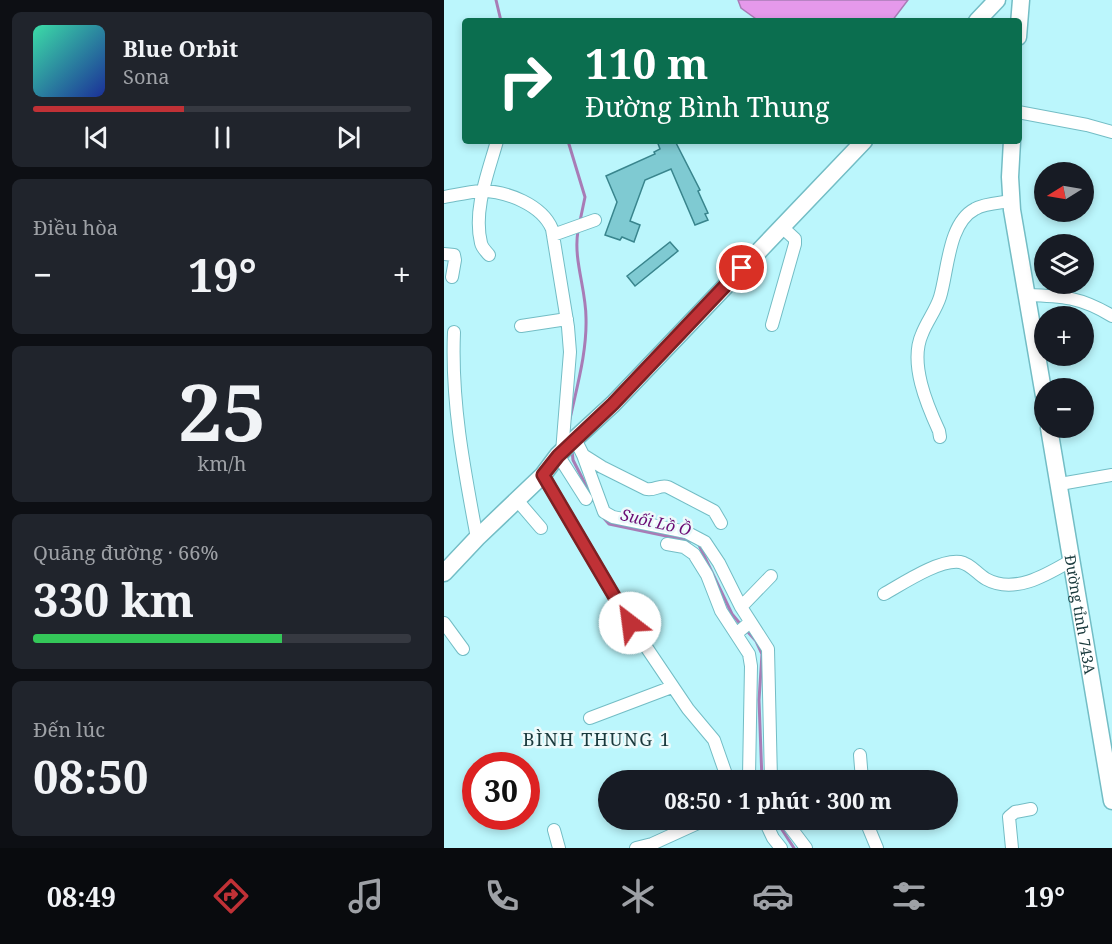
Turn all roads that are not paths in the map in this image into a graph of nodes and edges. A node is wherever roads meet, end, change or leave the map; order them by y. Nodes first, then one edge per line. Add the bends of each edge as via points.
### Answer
1 (998, 0) edge
2 (1021, 0) edge
3 (980, 18) edge
4 (1020, 18) edge
5 (1022, 113) edge
6 (1112, 132) edge
7 (496, 144) edge
8 (861, 144) edge
9 (1012, 144) edge
10 (483, 191) junction
11 (444, 197) edge
12 (1011, 201) junction
13 (590, 221) dead end
14 (782, 227) junction
15 (553, 235) junction
16 (444, 254) edge
17 (489, 255) dead end
18 (452, 277) dead end
19 (1027, 295) junction
20 (1112, 316) edge
21 (567, 319) junction
22 (772, 325) dead end
23 (521, 326) dead end
24 (454, 332) dead end
25 (1041, 378) edge
26 (940, 437) dead end
27 (1051, 438) edge
28 (566, 448) junction
29 (583, 455) junction
30 (543, 475) junction
31 (1112, 475) edge
32 (1060, 484) junction
33 (586, 499) dead end
34 (517, 500) junction
35 (721, 523) dead end
36 (542, 528) dead end
37 (477, 538) junction
38 (667, 544) dead end
39 (1072, 560) junction
40 (444, 573) edge
41 (771, 576) dead end
42 (884, 594) dead end
43 (741, 607) junction
44 (444, 623) edge
45 (749, 623) junction
46 (737, 633) junction
47 (463, 649) dead end
48 (672, 687) junction
49 (590, 718) dead end
50 (860, 755) dead end
51 (1109, 765) edge
52 (724, 770) edge
53 (747, 770) edge
54 (771, 770) edge
55 (861, 770) edge
56 (1112, 801) edge
57 (1031, 809) dead end
58 (554, 830) dead end
59 (687, 830) edge
60 (769, 830) edge
61 (792, 830) edge
62 (870, 830) edge
63 (653, 846) edge
64 (560, 848) edge
65 (636, 848) edge
66 (781, 848) edge
67 (806, 848) edge
68 (877, 848) edge
69 (1012, 848) edge

1 - 3 main road
2 - 4 main road
5 - 6 street
7 - 10 street
8 - 14 main road
9 - 12 main road
10 - 11 street
10 - 15 street via 530,205 542,213
10 - 17 street via 481,246
12 - 19 main road
12 - 26 street via 974,209 963,219 951,247 940,297 920,336 918,363 923,395
13 - 15 street
14 - 22 street via 795,239 795,244
14 - 28 main road
15 - 21 street
16 - 18 street via 454,255
19 - 20 street via 1078,299
19 - 25 main road
21 - 23 street
21 - 28 street
24 - 37 street via 458,432
27 - 32 main road, Đường tỉnh 743A
28 - 29 street
28 - 30 main road
28 - 33 street
29 - 35 street via 646,489 668,487 714,511
29 - 43 street via 604,512 686,532 705,542
30 - 34 main road
30 - 48 street
31 - 32 street
32 - 39 main road, Đường tỉnh 743A
34 - 36 street
34 - 37 main road
37 - 40 main road
38 - 46 street via 684,547 694,554 721,612
39 - 42 street via 1036,579 1017,584 999,584 985,579 967,564 951,562
39 - 51 main road, Đường tỉnh 743A
41 - 43 street
43 - 45 street
44 - 47 street
45 - 46 street
45 - 54 street via 768,649
46 - 53 street via 751,666
48 - 49 street
48 - 52 street via 714,740
50 - 55 street
51 - 56 main road, Đường tỉnh 743A
57 - 69 street via 1009,817
58 - 64 street
59 - 63 street
60 - 66 street
61 - 67 street
62 - 68 street
63 - 65 street

